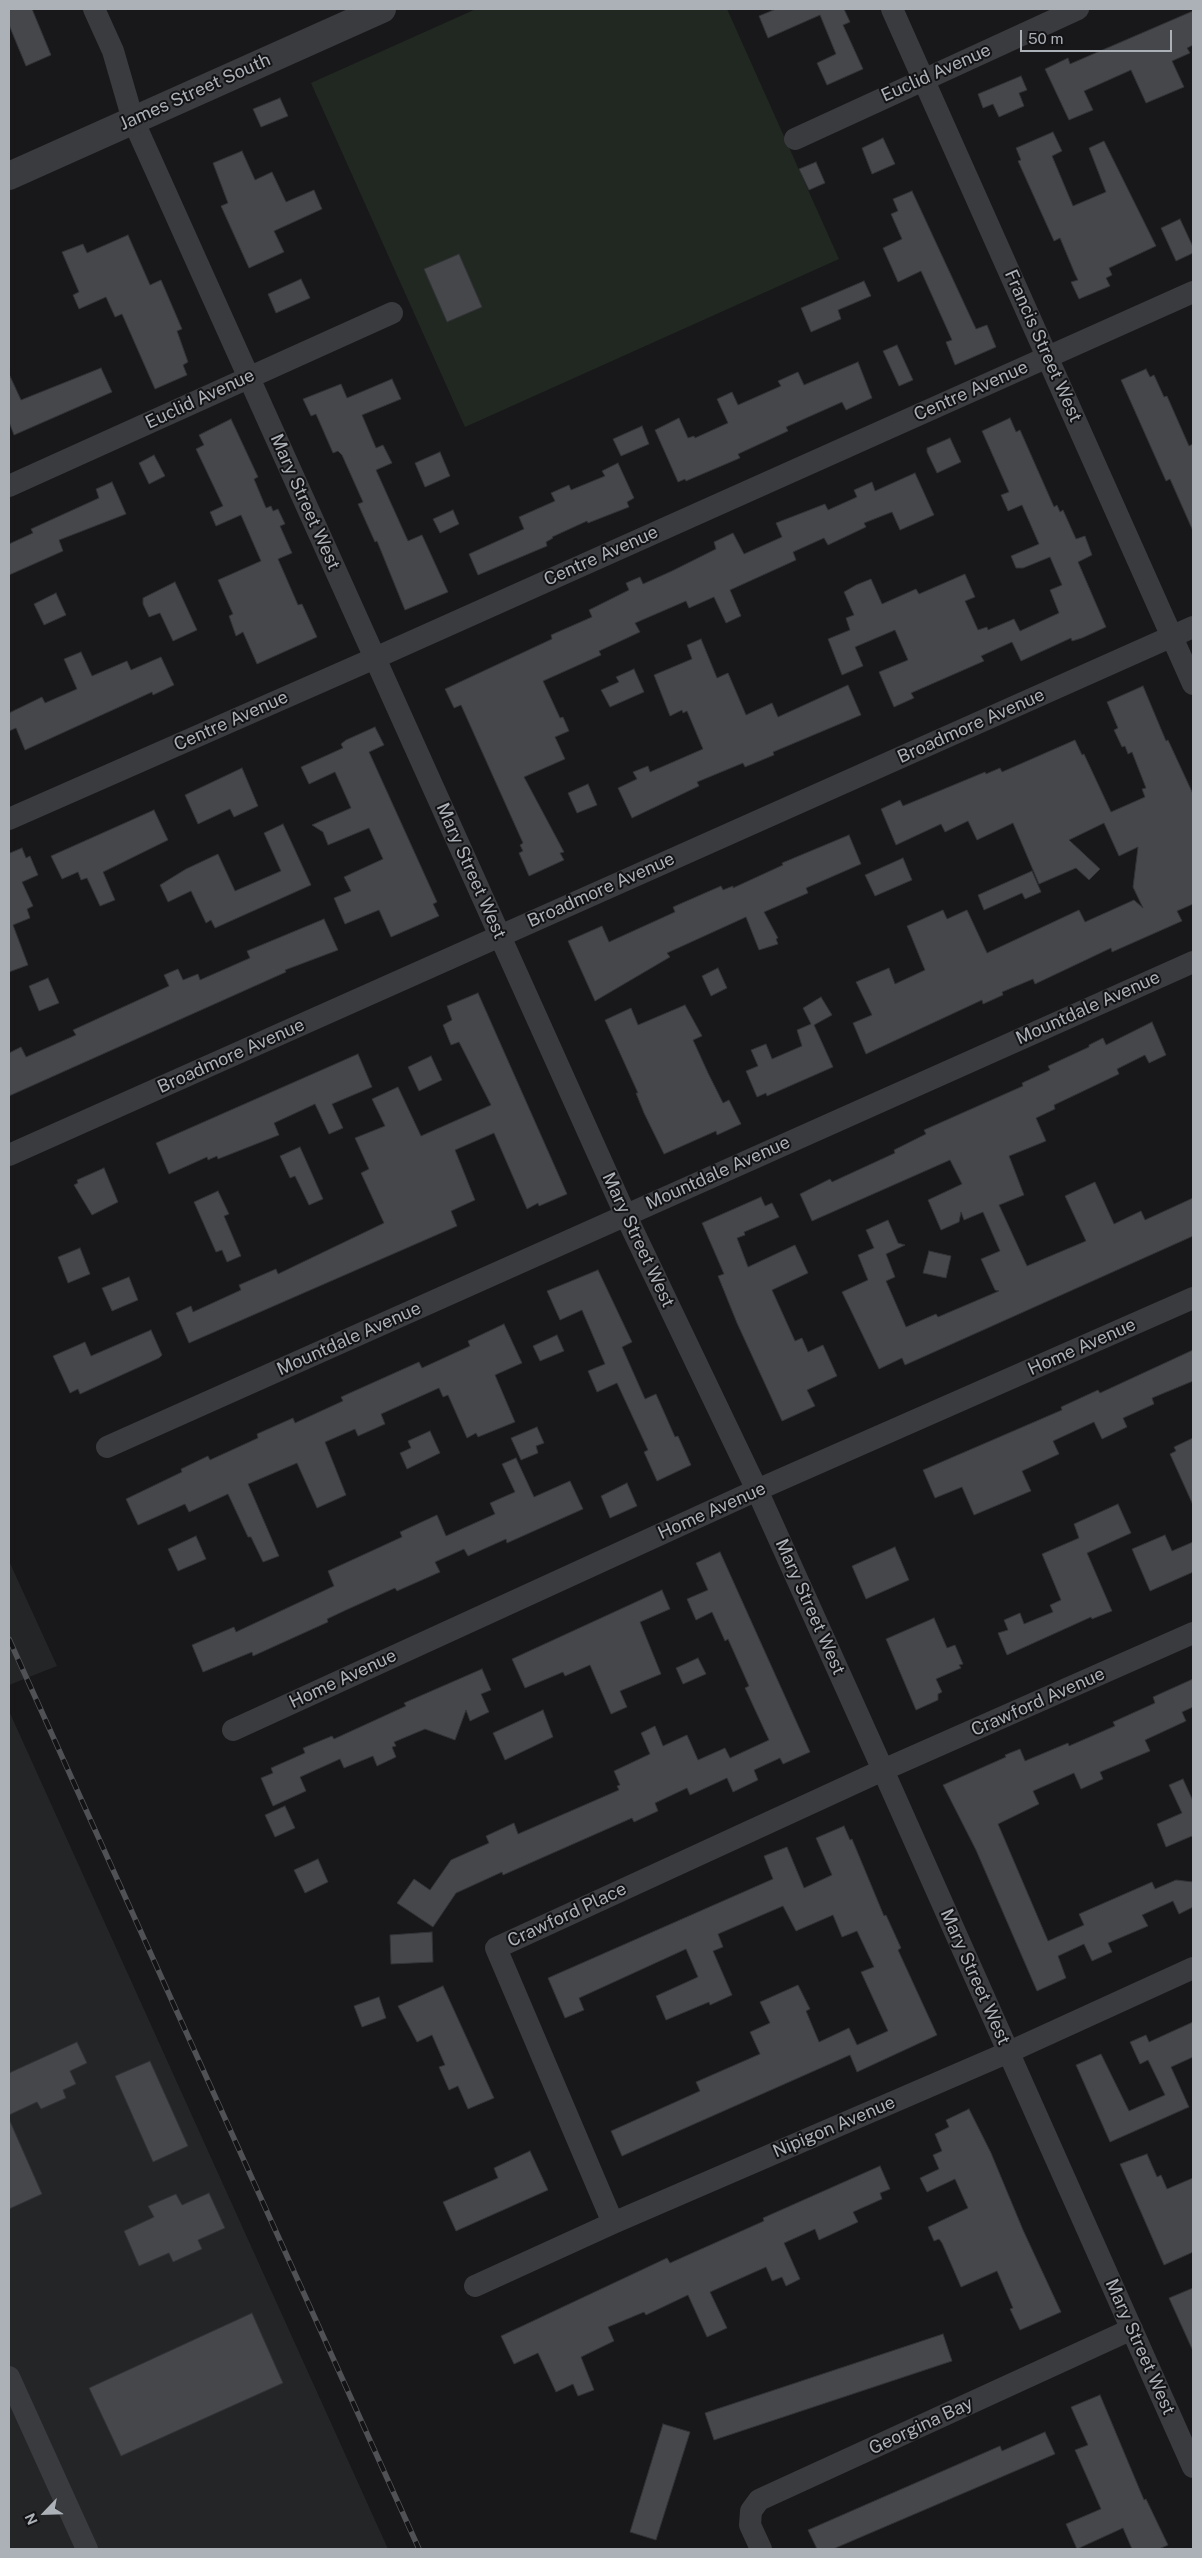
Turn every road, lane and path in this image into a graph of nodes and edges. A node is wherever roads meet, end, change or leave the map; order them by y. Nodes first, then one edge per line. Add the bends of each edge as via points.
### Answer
1 (94, 9) edge
2 (382, 9) edge
3 (892, 9) edge
4 (1078, 9) edge
5 (924, 78) junction
6 (133, 120) junction
7 (795, 138) dead end
8 (9, 176) edge
9 (1193, 292) edge
10 (392, 313) dead end
11 (1048, 357) junction
12 (248, 377) junction
13 (9, 486) edge
14 (1193, 626) edge
15 (1172, 636) junction
16 (375, 658) junction
17 (1193, 684) edge
18 (9, 819) edge
19 (500, 935) junction
20 (1193, 962) edge
21 (9, 1155) edge
22 (626, 1214) junction
23 (1193, 1298) edge
24 (107, 1447) dead end
25 (757, 1490) junction
26 (1193, 1633) edge
27 (233, 1730) dead end
28 (883, 1770) junction
29 (1193, 1968) edge
30 (1009, 2052) junction
31 (613, 2223) junction
32 (475, 2286) dead end
33 (1132, 2329) junction
34 (9, 2377) edge
35 (1193, 2467) edge
36 (87, 2549) edge
37 (761, 2549) edge

1 - 6 street, Mary Street West via 113,51
2 - 6 street, James Street South
3 - 5 street, Francis Street West
4 - 5 street, Euclid Avenue
5 - 7 street, Euclid Avenue
5 - 11 street, Francis Street West
6 - 8 street, James Street South
6 - 12 street, Mary Street West
9 - 11 street, Centre Avenue
10 - 12 street, Euclid Avenue
11 - 15 street, Francis Street West
11 - 16 street, Centre Avenue
12 - 13 street, Euclid Avenue
12 - 16 street, Mary Street West
14 - 15 street, Broadmore Avenue
15 - 17 street, Francis Street West
15 - 19 street, Broadmore Avenue
16 - 18 street, Centre Avenue
16 - 19 street, Mary Street West
19 - 21 street, Broadmore Avenue
19 - 22 street, Mary Street West
20 - 22 street, Mountdale Avenue
22 - 24 street, Mountdale Avenue
22 - 25 street, Mary Street West
23 - 25 street, Home Avenue
25 - 27 street, Home Avenue
25 - 28 street, Mary Street West
26 - 28 street, Crawford Avenue
28 - 30 street, Mary Street West
28 - 31 street, Crawford Place via 496,1948
29 - 30 street, Nipigon Avenue
30 - 31 street, Nipigon Avenue
30 - 33 street, Mary Street West
31 - 32 street, Nipigon Avenue
33 - 35 street, Mary Street West
33 - 37 street, Georgina Bay via 759,2500 751,2511 750,2525
34 - 36 street

